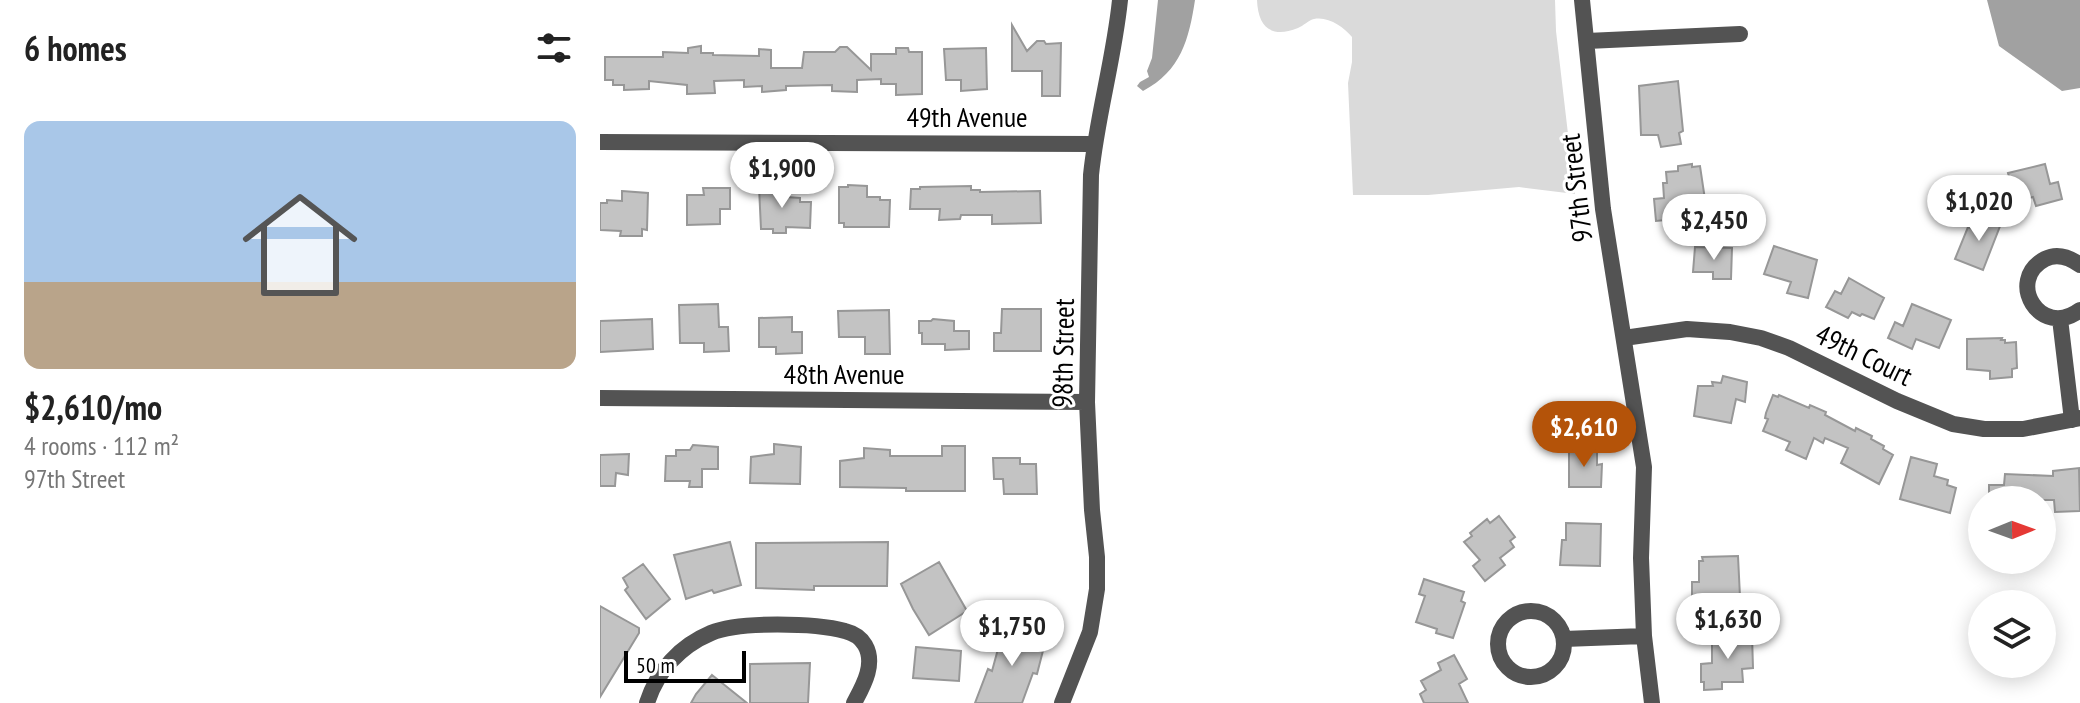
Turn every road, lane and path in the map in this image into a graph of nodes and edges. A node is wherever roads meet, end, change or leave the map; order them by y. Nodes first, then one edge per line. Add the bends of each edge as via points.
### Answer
1 (1120, 0) edge
2 (1582, 0) edge
3 (1740, 34) dead end
4 (1587, 41) junction
5 (600, 142) edge
6 (1094, 144) junction
7 (2080, 265) edge
8 (2080, 310) edge
9 (2060, 319) junction
10 (1624, 338) junction
11 (600, 398) edge
12 (1087, 402) junction
13 (2076, 419) edge
14 (1644, 636) junction
15 (1564, 639) junction
16 (647, 703) edge
17 (854, 703) edge
18 (1062, 703) edge
19 (1652, 703) edge

1 - 6 street, 98th Street
2 - 4 street, 97th Street
3 - 4 street
4 - 10 street, 97th Street via 1603,209
5 - 6 street, 49th Avenue
6 - 12 street, 98th Street
7 - 9 street via 2051,257 2029,277 2033,306
8 - 9 street
9 - 13 street
10 - 13 street, 49th Court via 1687,329 1761,338 1953,424 2023,429
10 - 14 street, 97th Street via 1644,467
11 - 12 street, 48th Avenue
12 - 18 street, 98th Street via 1097,589 1090,632
14 - 15 street
14 - 19 street, 97th Street
15 - 15 street via 1555,620 1525,611 1500,631 1499,653 1522,676 1544,675 1560,661
16 - 17 street via 661,672 695,642 727,628 771,626 857,636 865,645 869,671

